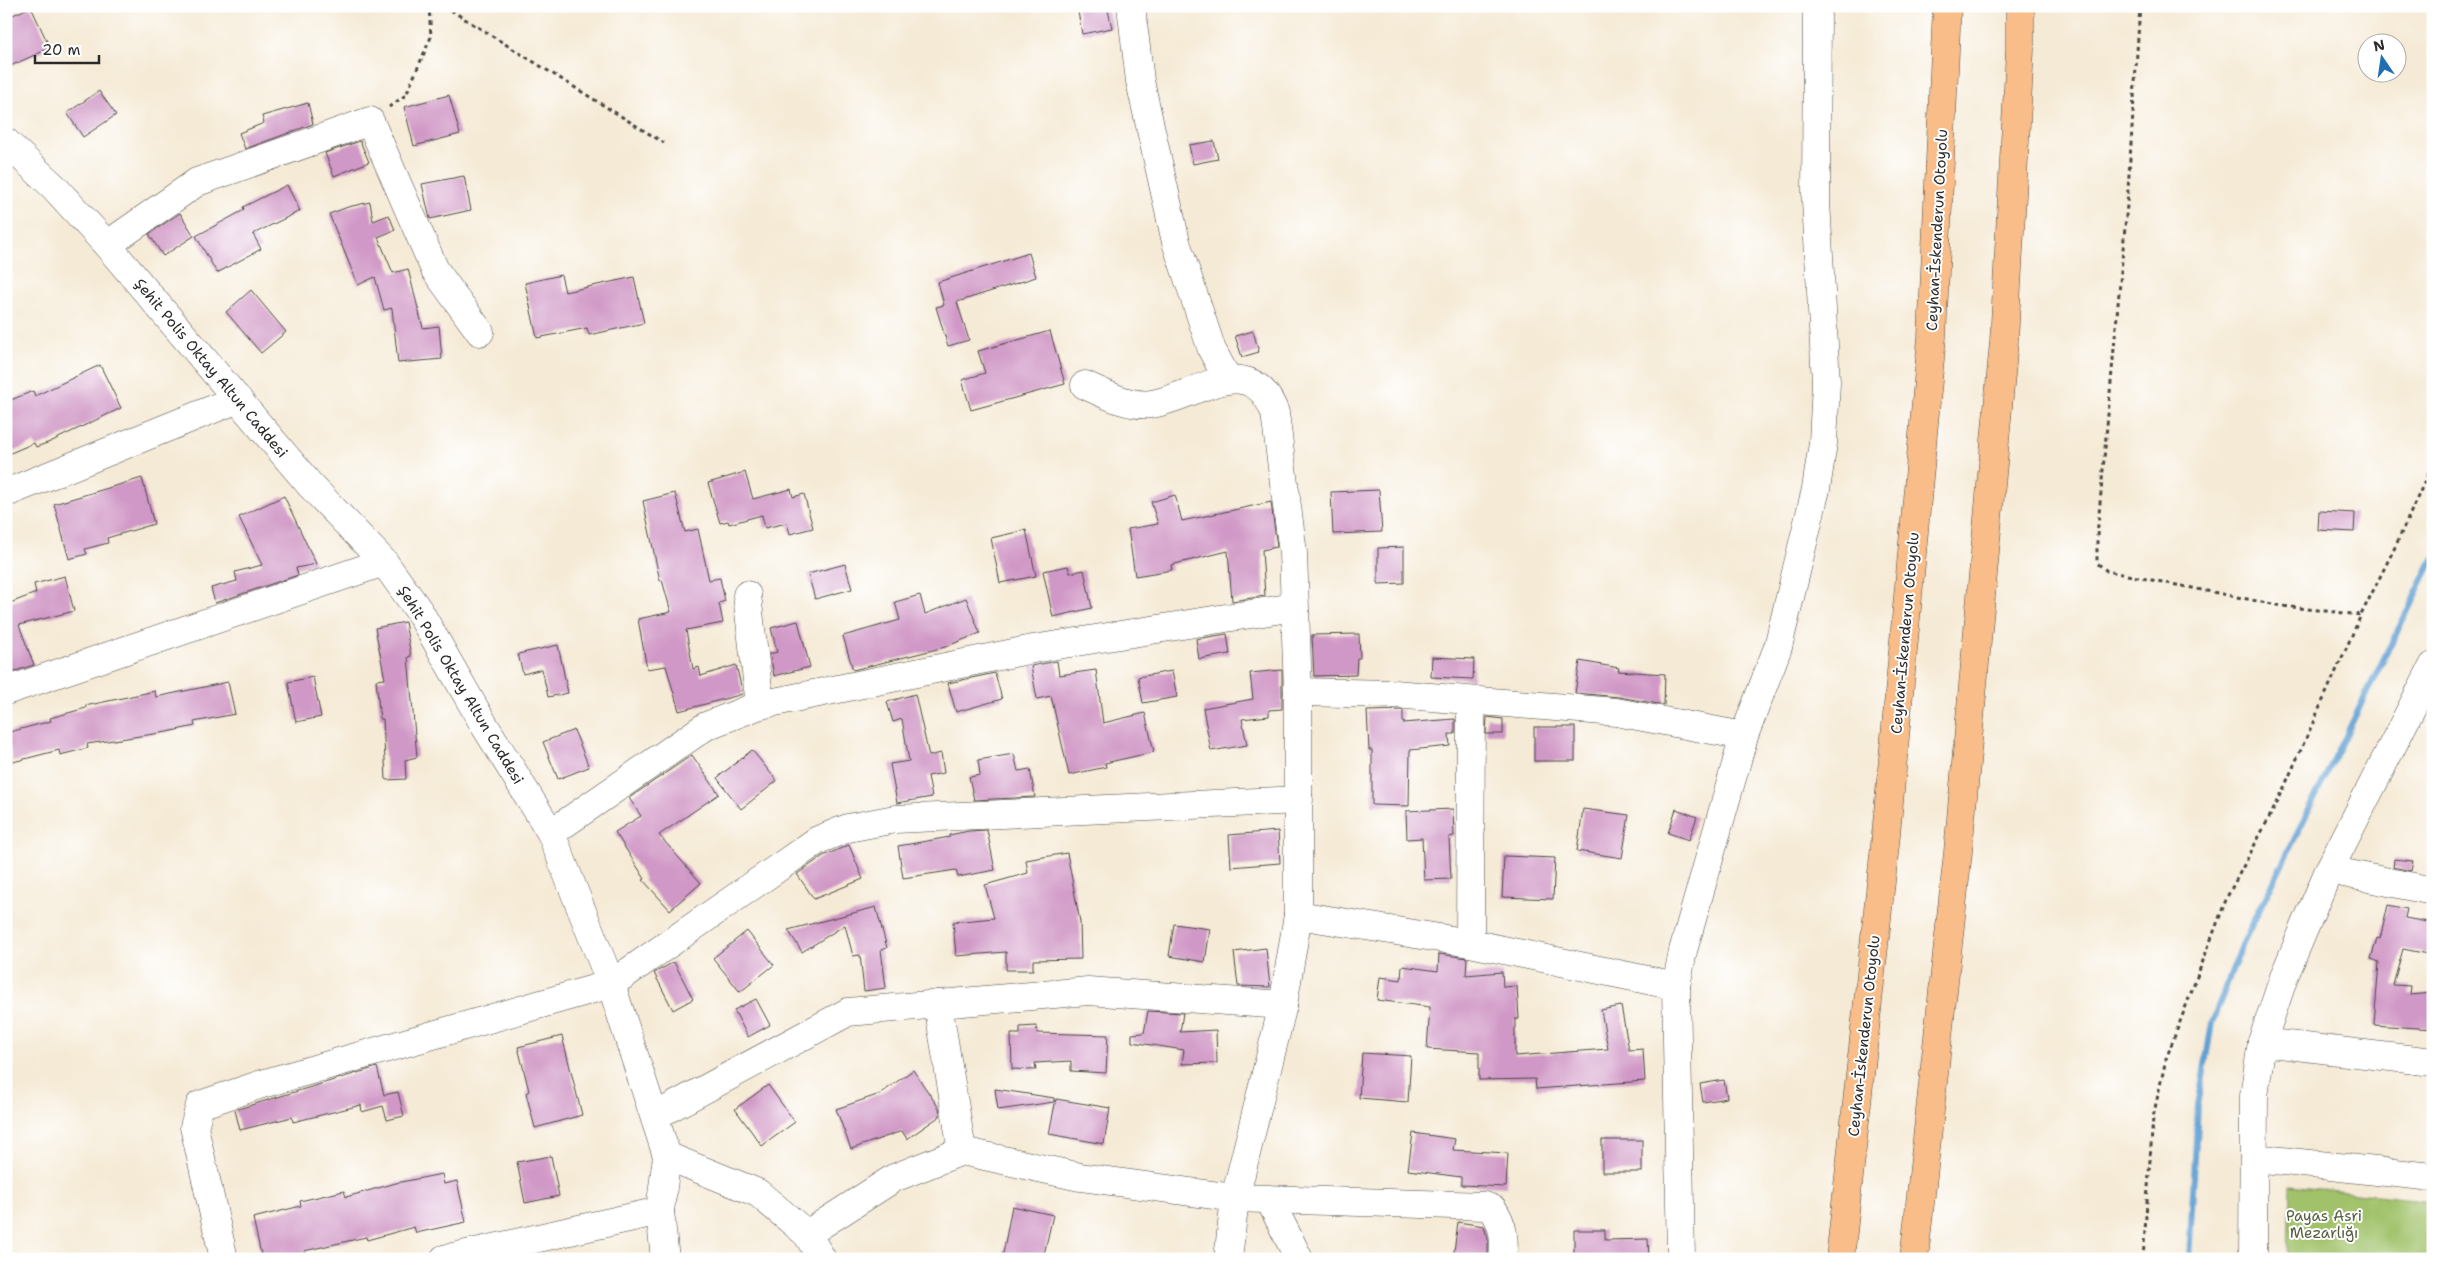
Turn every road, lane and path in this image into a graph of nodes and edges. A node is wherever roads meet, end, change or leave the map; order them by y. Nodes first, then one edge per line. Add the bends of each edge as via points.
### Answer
1 (429, 6) edge
2 (444, 6) edge
3 (1131, 6) edge
4 (1817, 6) edge
5 (1947, 6) edge
6 (2020, 6) edge
7 (2140, 6) edge
8 (370, 120) junction
9 (6, 142) edge
10 (664, 143) dead end
11 (106, 245) junction
12 (480, 332) dead end
13 (1227, 378) junction
14 (1085, 385) dead end
15 (238, 399) junction
16 (2433, 463) edge
17 (6, 493) edge
18 (384, 562) junction
19 (747, 595) dead end
20 (1294, 608) junction
21 (2361, 615) junction
22 (2433, 666) edge
23 (6, 691) edge
24 (1298, 692) junction
25 (1471, 701) junction
26 (760, 705) junction
27 (1744, 736) junction
28 (1299, 800) junction
29 (550, 833) junction
30 (2329, 870) junction
31 (2433, 891) edge
32 (1298, 915) junction
33 (1470, 943) junction
34 (611, 984) junction
35 (1676, 986) junction
36 (938, 1004) junction
37 (1283, 1005) junction
38 (2262, 1042) junction
39 (2433, 1062) edge
40 (655, 1116) junction
41 (962, 1151) junction
42 (667, 1156) junction
43 (2254, 1158) junction
44 (2433, 1177) edge
45 (1235, 1198) junction
46 (1270, 1201) junction
47 (660, 1211) junction
48 (807, 1234) junction
49 (224, 1259) edge
50 (444, 1259) edge
51 (665, 1259) edge
52 (822, 1259) edge
53 (1228, 1259) edge
54 (1299, 1259) edge
55 (1502, 1259) edge
56 (1681, 1259) edge
57 (1840, 1259) edge
58 (1914, 1259) edge
59 (2143, 1259) edge
60 (2253, 1259) edge

1 - 8 path via 431,37 406,95
2 - 10 path
3 - 13 street via 1140,81 1176,242 1212,350
4 - 27 street via 1816,201 1826,382 1822,443 1816,489 1778,647
5 - 57 highway, Ceyhan-İskenderun Otoyolu via 1932,337 1885,845
6 - 58 highway via 2004,340 1958,852
7 - 21 path via 2097,563 2107,571 2272,604
8 - 11 street via 198,182
8 - 12 street via 434,270
9 - 11 street, Şehit Polis Oktay Altun Caddesi via 54,187
11 - 15 street, Şehit Polis Oktay Altun Caddesi
13 - 14 street via 1152,404 1120,400
13 - 20 street via 1260,388 1275,413 1293,553
15 - 17 street
15 - 18 street, Şehit Polis Oktay Altun Caddesi via 310,485
16 - 21 path
18 - 23 street
18 - 29 street, Şehit Polis Oktay Altun Caddesi via 420,611
19 - 26 street
20 - 24 street
20 - 26 street via 1034,649
21 - 59 path via 2278,801 2227,897 2166,1059 2152,1127
22 - 30 street
24 - 25 street via 1394,694
24 - 28 street
25 - 27 street via 1616,712
25 - 33 street
26 - 29 street via 706,726
27 - 35 street
28 - 32 street
28 - 34 street via 895,819 848,828 818,840
29 - 34 street, Şehit Polis Oktay Altun Caddesi
30 - 31 street
30 - 38 street via 2285,974
32 - 33 street
32 - 37 street
33 - 35 street
34 - 40 street, Şehit Polis Oktay Altun Caddesi
34 - 49 street via 262,1084 200,1105 194,1127
35 - 56 street
36 - 37 street via 1088,992
36 - 40 street via 848,1012
36 - 41 street
37 - 45 street
38 - 39 street
38 - 43 street via 2254,1096
40 - 42 street, Şehit Polis Oktay Altun Caddesi
41 - 45 street via 1080,1177
41 - 48 street via 894,1178
42 - 47 street, Şehit Polis Oktay Altun Caddesi
42 - 48 street via 758,1193
43 - 44 street
43 - 60 street
45 - 46 street
45 - 53 street
46 - 54 street
46 - 55 street via 1485,1206 1493,1209 1502,1226 1505,1240
47 - 50 street
47 - 51 street, Şehit Polis Oktay Altun Caddesi
48 - 52 street

